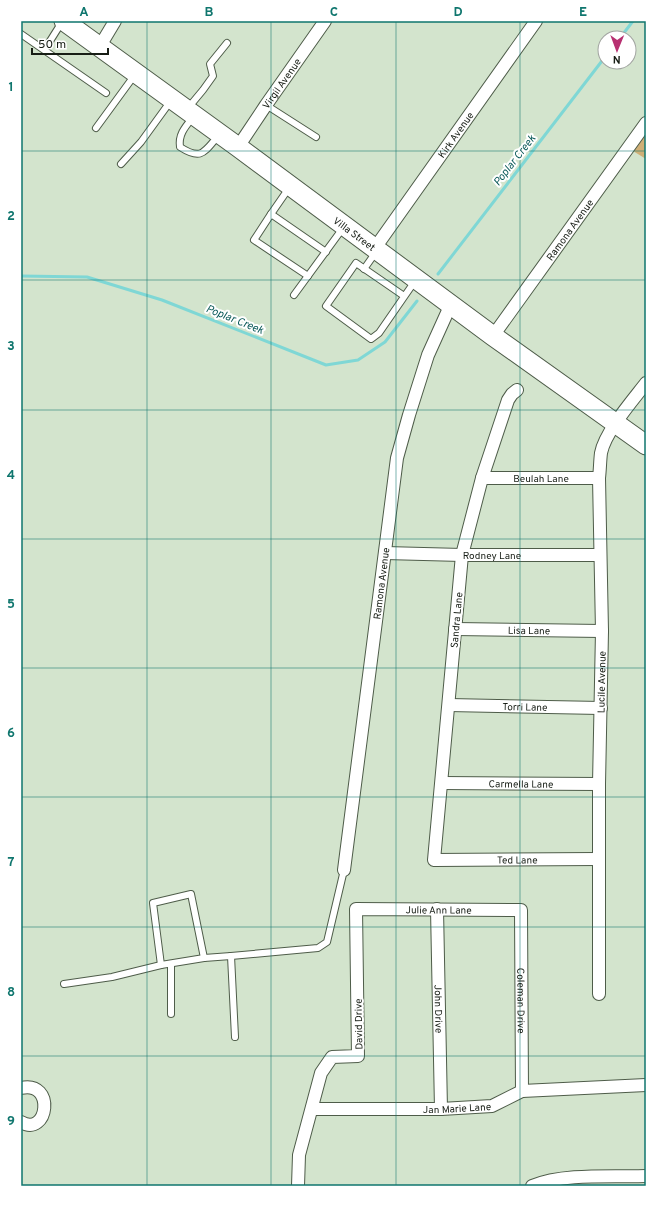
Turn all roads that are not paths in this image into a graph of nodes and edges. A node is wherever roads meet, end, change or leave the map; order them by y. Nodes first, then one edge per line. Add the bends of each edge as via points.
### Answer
1 (63, 21) edge
2 (115, 21) edge
3 (325, 21) edge
4 (536, 21) edge
5 (21, 34) edge
6 (227, 43) dead end
7 (100, 46) junction
8 (45, 49) junction
9 (137, 73) junction
10 (106, 93) dead end
11 (266, 105) junction
12 (185, 108) junction
13 (646, 123) edge
14 (96, 128) dead end
15 (220, 134) junction
16 (316, 137) dead end
17 (238, 147) junction
18 (121, 164) dead end
19 (291, 186) junction
20 (271, 214) junction
21 (346, 226) junction
22 (376, 249) junction
23 (326, 252) junction
24 (364, 269) junction
25 (308, 276) junction
26 (417, 279) junction
27 (294, 295) dead end
28 (404, 296) junction
29 (451, 304) junction
30 (493, 336) junction
31 (646, 383) edge
32 (517, 390) dead end
33 (616, 424) junction
34 (646, 445) edge
35 (482, 478) junction
36 (599, 478) junction
37 (385, 553) junction
38 (462, 555) junction
39 (600, 555) junction
40 (456, 629) junction
41 (602, 631) junction
42 (449, 705) junction
43 (601, 708) junction
44 (442, 783) junction
45 (599, 784) junction
46 (600, 859) junction
47 (434, 860) joint
48 (344, 870) joint
49 (356, 909) joint
50 (437, 909) junction
51 (521, 910) joint
52 (231, 956) junction
53 (204, 958) junction
54 (171, 964) junction
55 (161, 965) junction
56 (64, 984) dead end
57 (598, 994) dead end
58 (171, 1014) dead end
59 (235, 1037) dead end
60 (646, 1085) edge
61 (21, 1088) edge
62 (522, 1091) junction
63 (312, 1109) junction
64 (441, 1109) junction
65 (21, 1122) edge
66 (646, 1176) edge
67 (298, 1186) edge
68 (532, 1186) edge

1 - 7 main road, Villa Street
1 - 8 lane
2 - 7 street
3 - 11 street, Virgil Avenue
4 - 22 street, Kirk Avenue
5 - 8 lane
6 - 12 lane via 210,64 212,76 204,90
7 - 9 main road, Villa Street
8 - 10 lane
9 - 12 main road, Villa Street
9 - 14 lane
11 - 16 lane
11 - 17 street, Virgil Avenue
12 - 15 main road, Villa Street
12 - 15 lane via 179,139 180,147 197,155 204,152
12 - 18 lane via 141,142
13 - 30 street, Ramona Avenue
15 - 17 main road, Villa Street
17 - 19 main road, Villa Street
19 - 20 lane
19 - 21 main road, Villa Street
20 - 23 lane
20 - 25 lane via 254,240
21 - 22 main road, Villa Street
21 - 23 lane
22 - 24 lane
22 - 26 main road, Villa Street
23 - 25 lane
24 - 28 lane
24 - 28 lane via 356,263 326,306 371,340 379,333
25 - 27 lane
26 - 28 lane
26 - 29 main road, Villa Street
29 - 30 main road, Villa Street
29 - 37 street, Ramona Avenue via 428,356 397,458
30 - 33 main road, Villa Street
31 - 33 street, Lucile Avenue
32 - 35 street, Sandra Lane via 508,400
33 - 34 main road, Villa Street
33 - 36 street, Lucile Avenue via 601,452
35 - 36 street, Beulah Lane
35 - 38 street, Sandra Lane
36 - 39 street, Lucile Avenue
37 - 38 street, Rodney Lane
37 - 48 street, Ramona Avenue
38 - 39 street, Rodney Lane
38 - 40 street, Sandra Lane
39 - 41 street, Lucile Avenue
40 - 41 street, Lisa Lane
40 - 42 street, Sandra Lane
41 - 43 street, Lucile Avenue
42 - 43 street, Torri Lane
42 - 44 street, Sandra Lane
43 - 45 street, Lucile Avenue
44 - 45 street, Carmella Lane
44 - 47 street, Sandra Lane
45 - 46 street, Lucile Avenue
46 - 47 street, Ted Lane
46 - 57 street, Lucile Avenue
48 - 52 lane via 327,942 318,948
49 - 50 street, Julie Ann Lane
49 - 63 street, David Drive via 358,1056 332,1057 321,1073
50 - 51 street, Julie Ann Lane
50 - 64 street, John Drive
51 - 62 street, Coleman Drive
52 - 53 lane
52 - 59 lane
53 - 54 lane
53 - 55 lane via 191,894 153,903
54 - 55 lane
54 - 58 lane
55 - 56 lane via 112,977
60 - 62 street, Jan Marie Lane
61 - 65 street via 36,1088 44,1105 44,1113 38,1122 33,1125
62 - 64 street, Jan Marie Lane via 492,1106
63 - 64 street, Jan Marie Lane
63 - 67 street via 299,1155
66 - 68 street via 566,1178 544,1181

